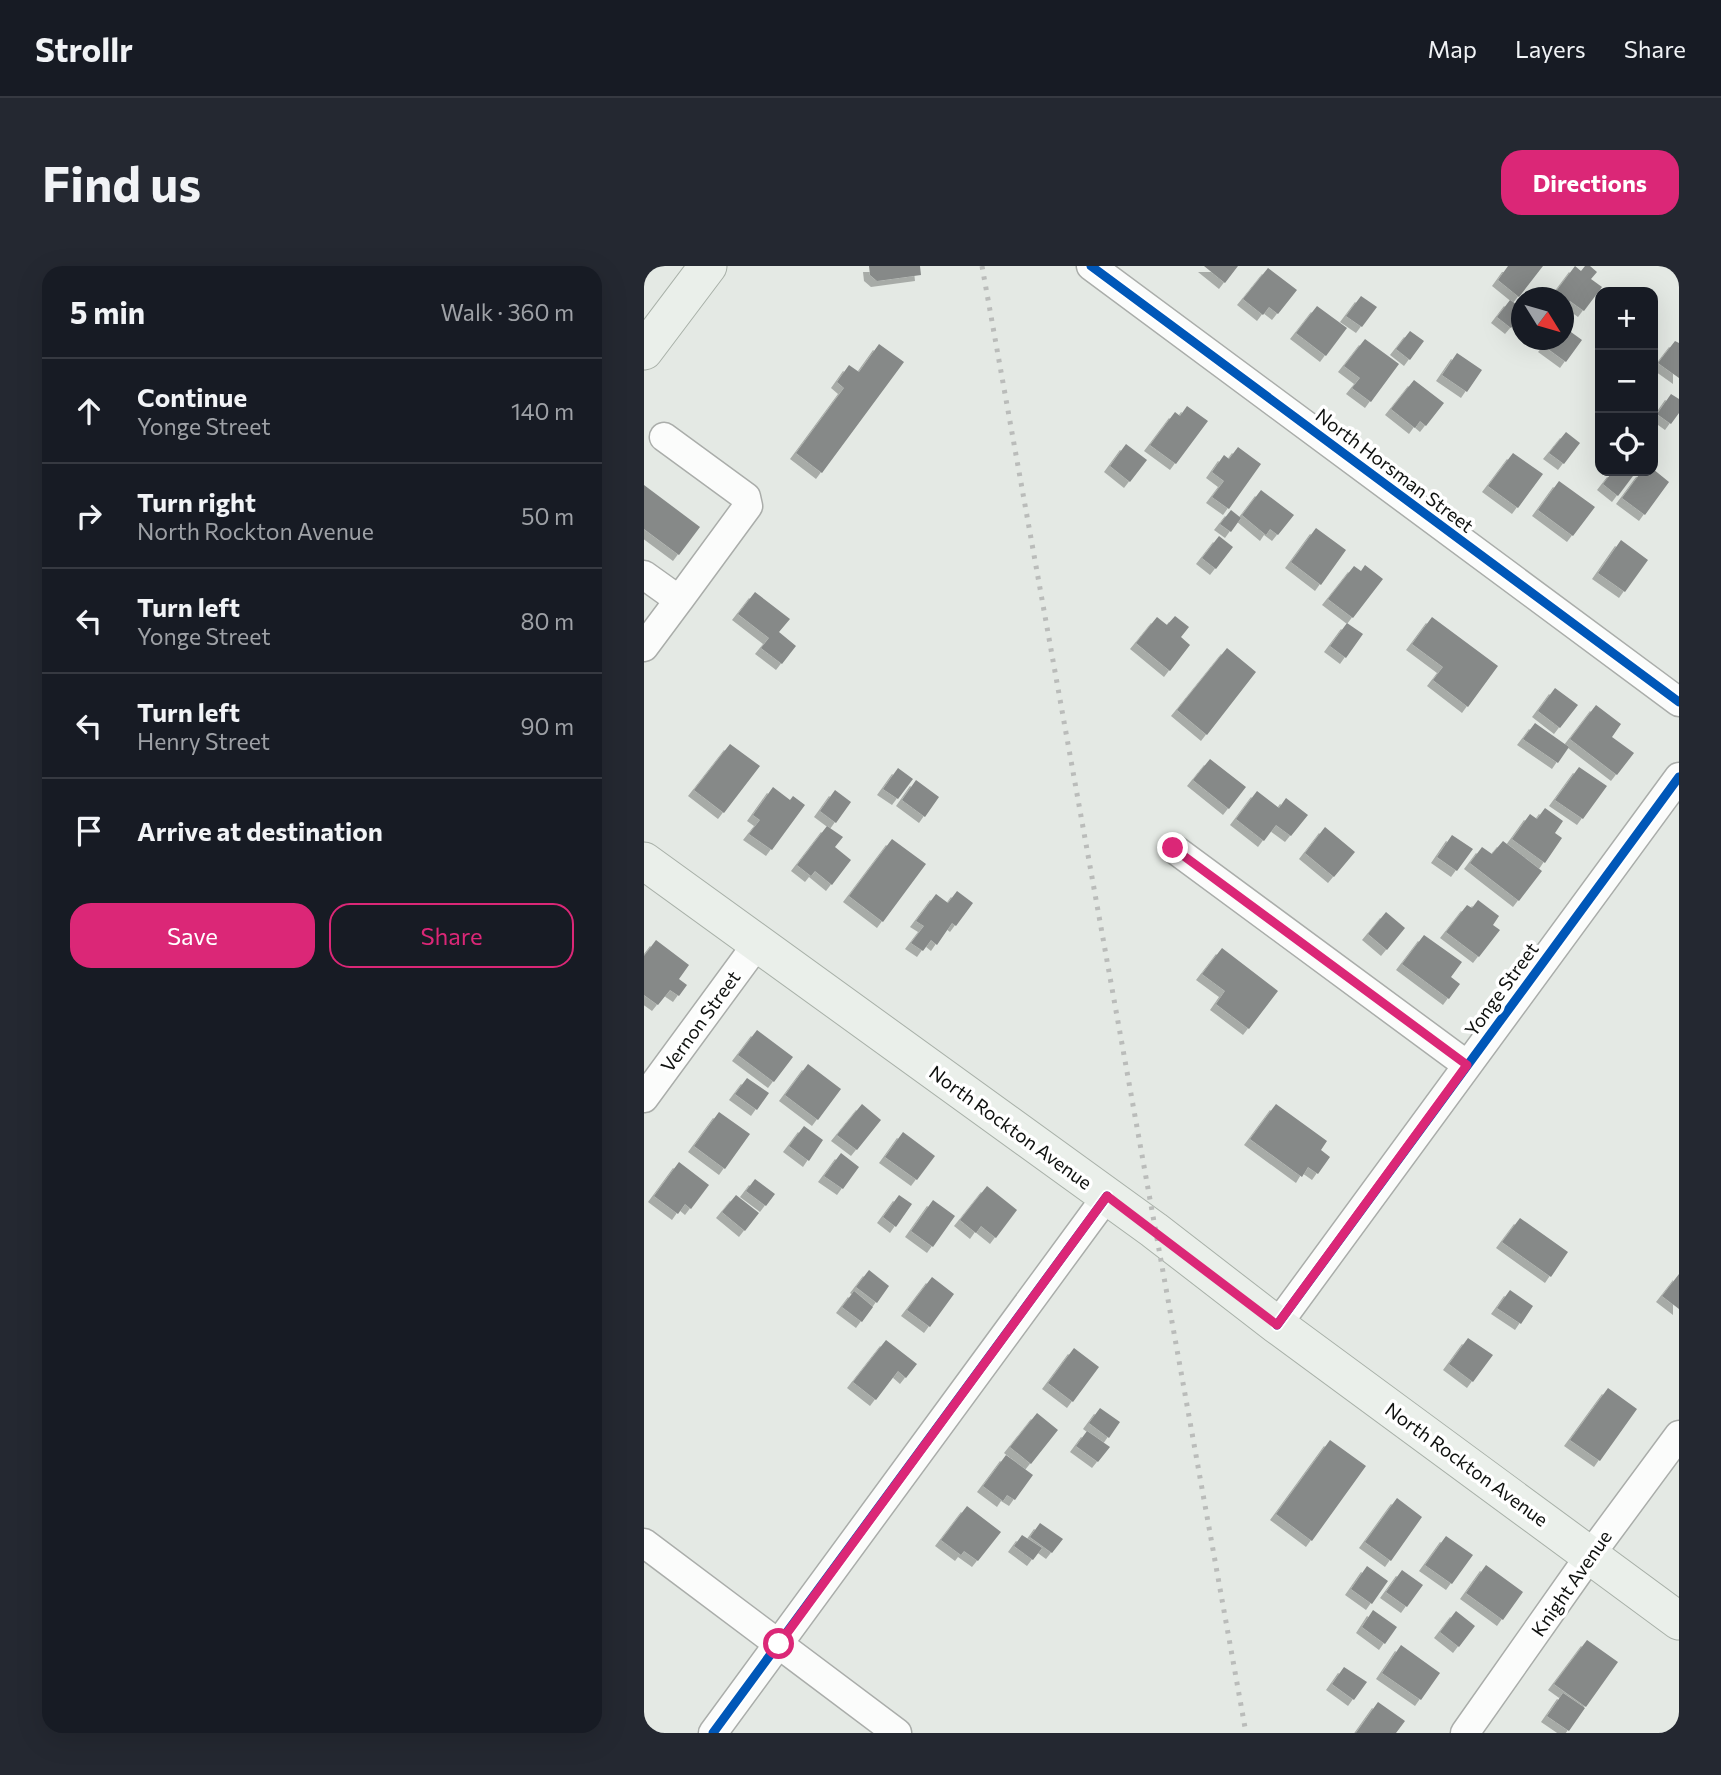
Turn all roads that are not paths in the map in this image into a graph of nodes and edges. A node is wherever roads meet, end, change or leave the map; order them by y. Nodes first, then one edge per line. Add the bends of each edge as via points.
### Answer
1 (708, 266) edge
2 (1091, 266) edge
3 (644, 349) edge
4 (664, 437) dead end
5 (644, 575) edge
6 (679, 600) junction
7 (644, 647) edge
8 (1679, 702) edge
9 (1679, 777) edge
10 (1173, 848) dead end
11 (644, 861) edge
12 (757, 944) junction
13 (1467, 1065) junction
14 (644, 1098) edge
15 (1107, 1196) junction
16 (1277, 1325) junction
17 (1679, 1435) edge
18 (644, 1543) edge
19 (1591, 1555) junction
20 (1679, 1621) edge
21 (779, 1644) junction
22 (713, 1733) edge
23 (897, 1733) edge
24 (1465, 1733) edge

1 - 3 main road
2 - 8 street, North Horsman Street
4 - 6 street via 748,502
5 - 6 street
6 - 7 street
9 - 13 street, Yonge Street
10 - 13 street
11 - 12 main road, North Rockton Avenue
12 - 14 street, Vernon Street
12 - 15 main road, North Rockton Avenue
13 - 16 street, Yonge Street
15 - 16 main road, North Rockton Avenue
15 - 21 street
16 - 19 main road, North Rockton Avenue
17 - 19 street, Knight Avenue
18 - 21 street
19 - 20 main road, North Rockton Avenue
19 - 24 street, Knight Avenue
21 - 22 street
21 - 23 street

